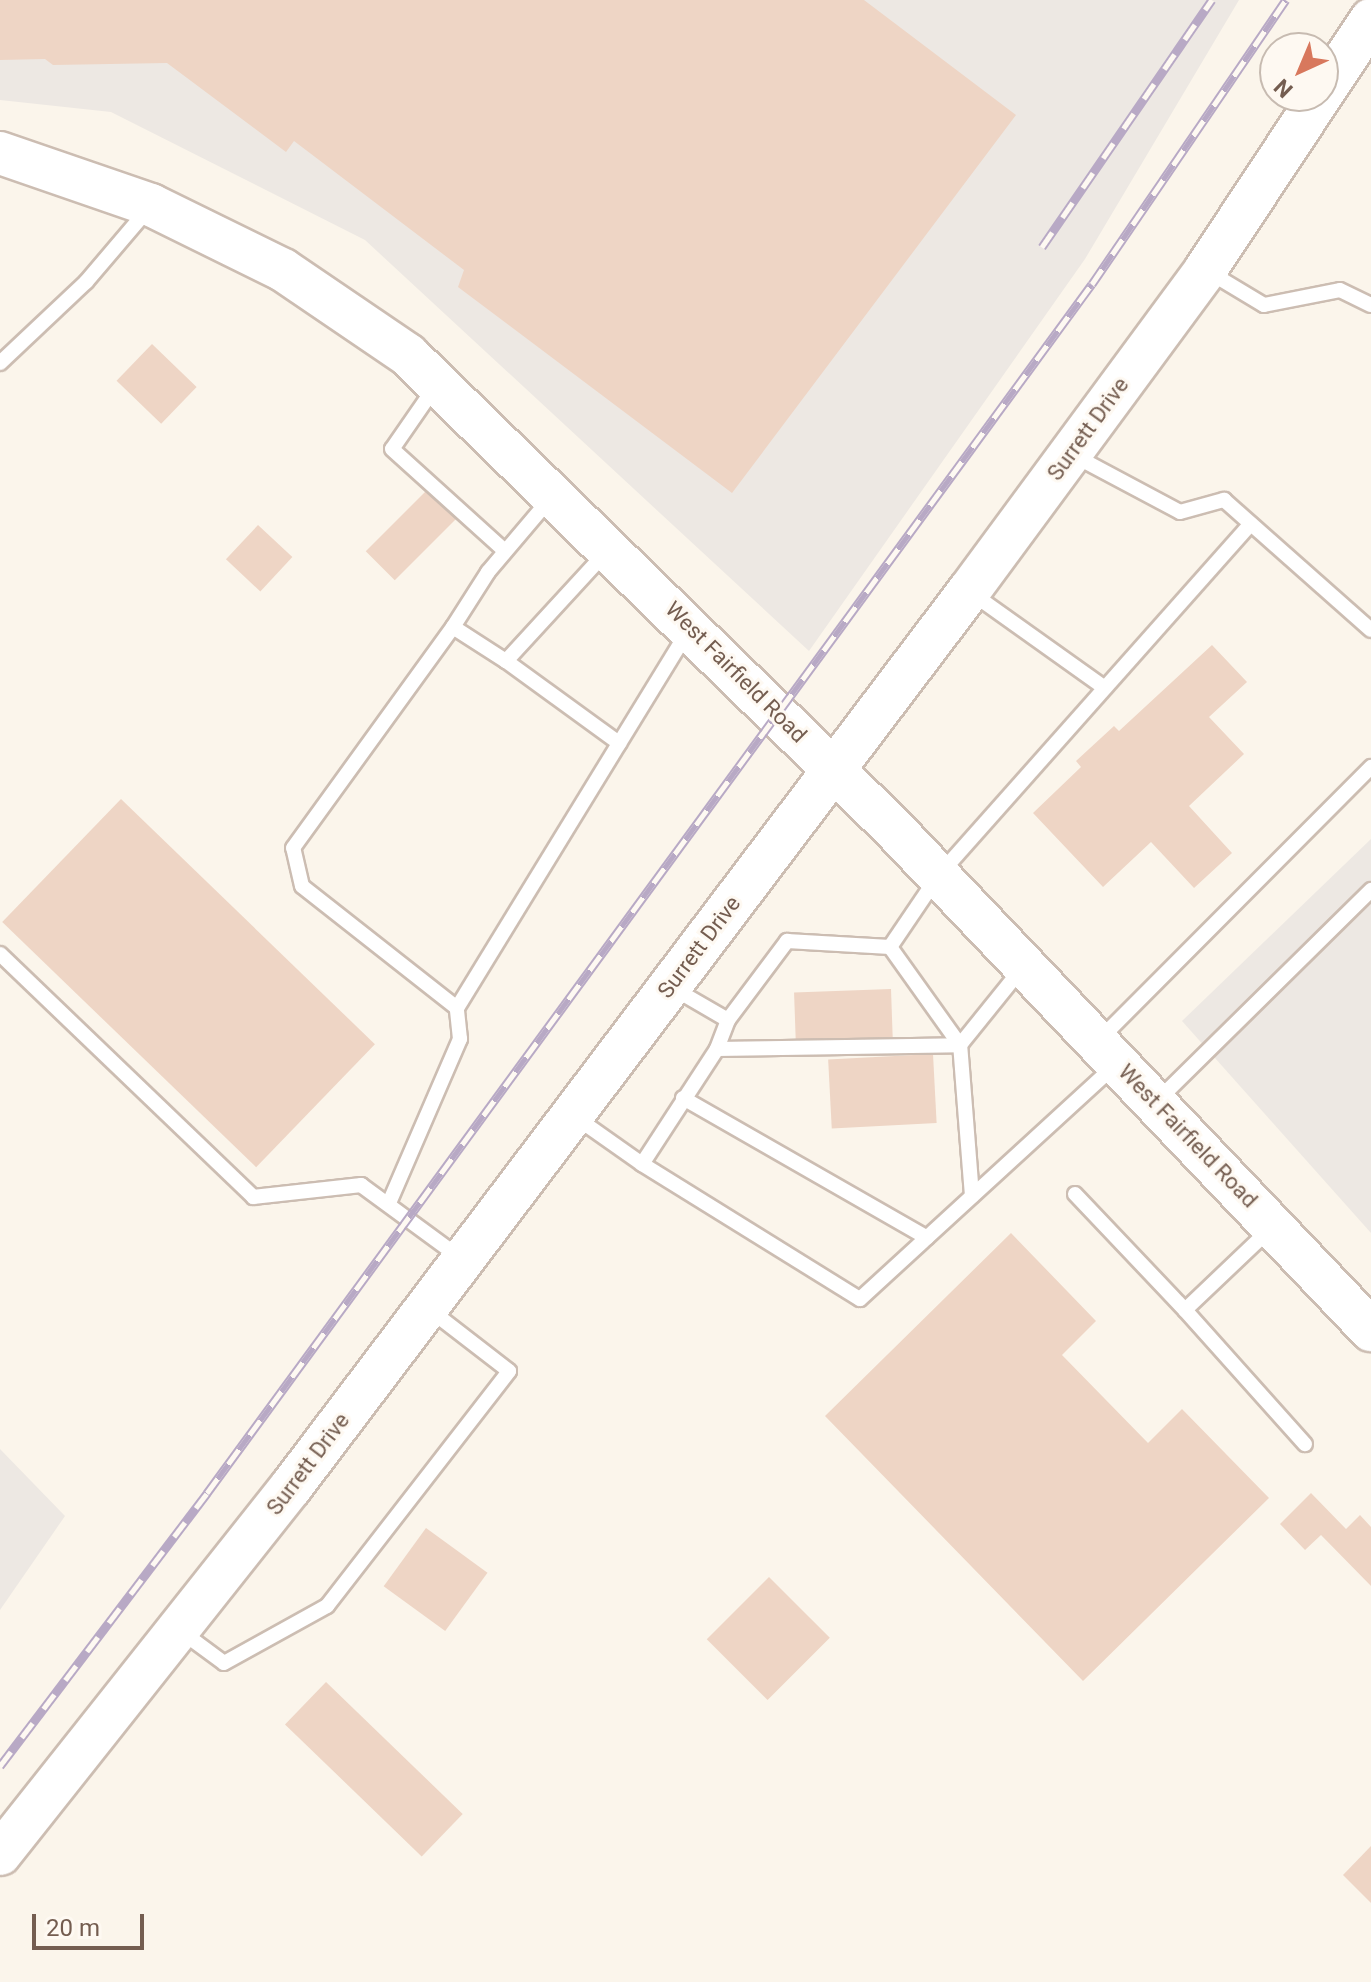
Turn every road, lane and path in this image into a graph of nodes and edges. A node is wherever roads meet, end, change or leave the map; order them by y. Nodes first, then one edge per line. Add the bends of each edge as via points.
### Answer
1 (1371, 20) edge
2 (0, 153) edge
3 (151, 205) junction
4 (1206, 269) junction
5 (1371, 305) edge
6 (0, 363) edge
7 (437, 383) junction
8 (1070, 454) junction
9 (554, 495) junction
10 (1251, 524) junction
11 (610, 548) junction
12 (505, 551) junction
13 (969, 591) junction
14 (453, 627) junction
15 (691, 627) junction
16 (1371, 630) edge
17 (506, 661) junction
18 (1102, 686) junction
19 (619, 743) junction
20 (1371, 767) edge
21 (834, 771) junction
22 (938, 876) junction
23 (1371, 890) edge
24 (890, 947) junction
25 (0, 954) edge
26 (1024, 966) junction
27 (669, 986) junction
28 (457, 1008) junction
29 (728, 1020) junction
30 (960, 1045) junction
31 (717, 1049) junction
32 (1108, 1052) junction
33 (683, 1098) junction
34 (1156, 1102) junction
35 (572, 1114) junction
36 (642, 1164) junction
37 (1075, 1194) dead end
38 (972, 1196) junction
39 (389, 1203) junction
40 (1273, 1226) junction
41 (927, 1238) junction
42 (462, 1260) junction
43 (426, 1307) junction
44 (1185, 1310) junction
45 (1371, 1330) edge
46 (1305, 1444) dead end
47 (178, 1629) junction
48 (0, 1854) edge

1 - 4 street, Surrett Drive
2 - 3 street, West Fairfield Road
3 - 6 lane via 86,282
3 - 7 street, West Fairfield Road via 283,270 408,355
4 - 5 lane via 1264,305 1340,290
4 - 8 street, Surrett Drive
7 - 9 street, West Fairfield Road
7 - 12 lane via 392,449
8 - 10 lane via 1180,512 1224,500
8 - 13 street, Surrett Drive
9 - 11 street, West Fairfield Road
9 - 12 lane
10 - 16 lane
10 - 18 lane
11 - 15 street, West Fairfield Road
11 - 17 lane
12 - 14 lane
13 - 18 lane
13 - 21 street, Surrett Drive
14 - 17 lane
14 - 28 lane via 293,848 302,886
15 - 19 lane
15 - 21 street, West Fairfield Road
17 - 19 lane
18 - 22 lane
19 - 28 lane
20 - 32 lane
21 - 22 street, West Fairfield Road
21 - 27 street, Surrett Drive
22 - 24 lane
22 - 26 street, West Fairfield Road
23 - 34 lane
24 - 29 lane via 787,941
24 - 30 lane
25 - 39 lane via 253,1197 361,1185
26 - 30 lane
26 - 32 street, West Fairfield Road
27 - 29 lane
27 - 35 street, Surrett Drive
28 - 39 lane via 460,1039
29 - 31 lane
30 - 31 lane
30 - 38 lane
31 - 33 lane
32 - 34 street, West Fairfield Road
32 - 38 lane
33 - 36 lane
33 - 41 lane
34 - 40 street, West Fairfield Road
35 - 36 lane
35 - 42 street, Surrett Drive
36 - 41 lane via 860,1299
37 - 44 lane
38 - 41 lane
39 - 42 lane
40 - 44 lane
40 - 45 street, West Fairfield Road
42 - 43 street, Surrett Drive
43 - 47 street, Surrett Drive
43 - 47 lane via 509,1371 327,1606 224,1663
44 - 46 lane
47 - 48 street, Surrett Drive

